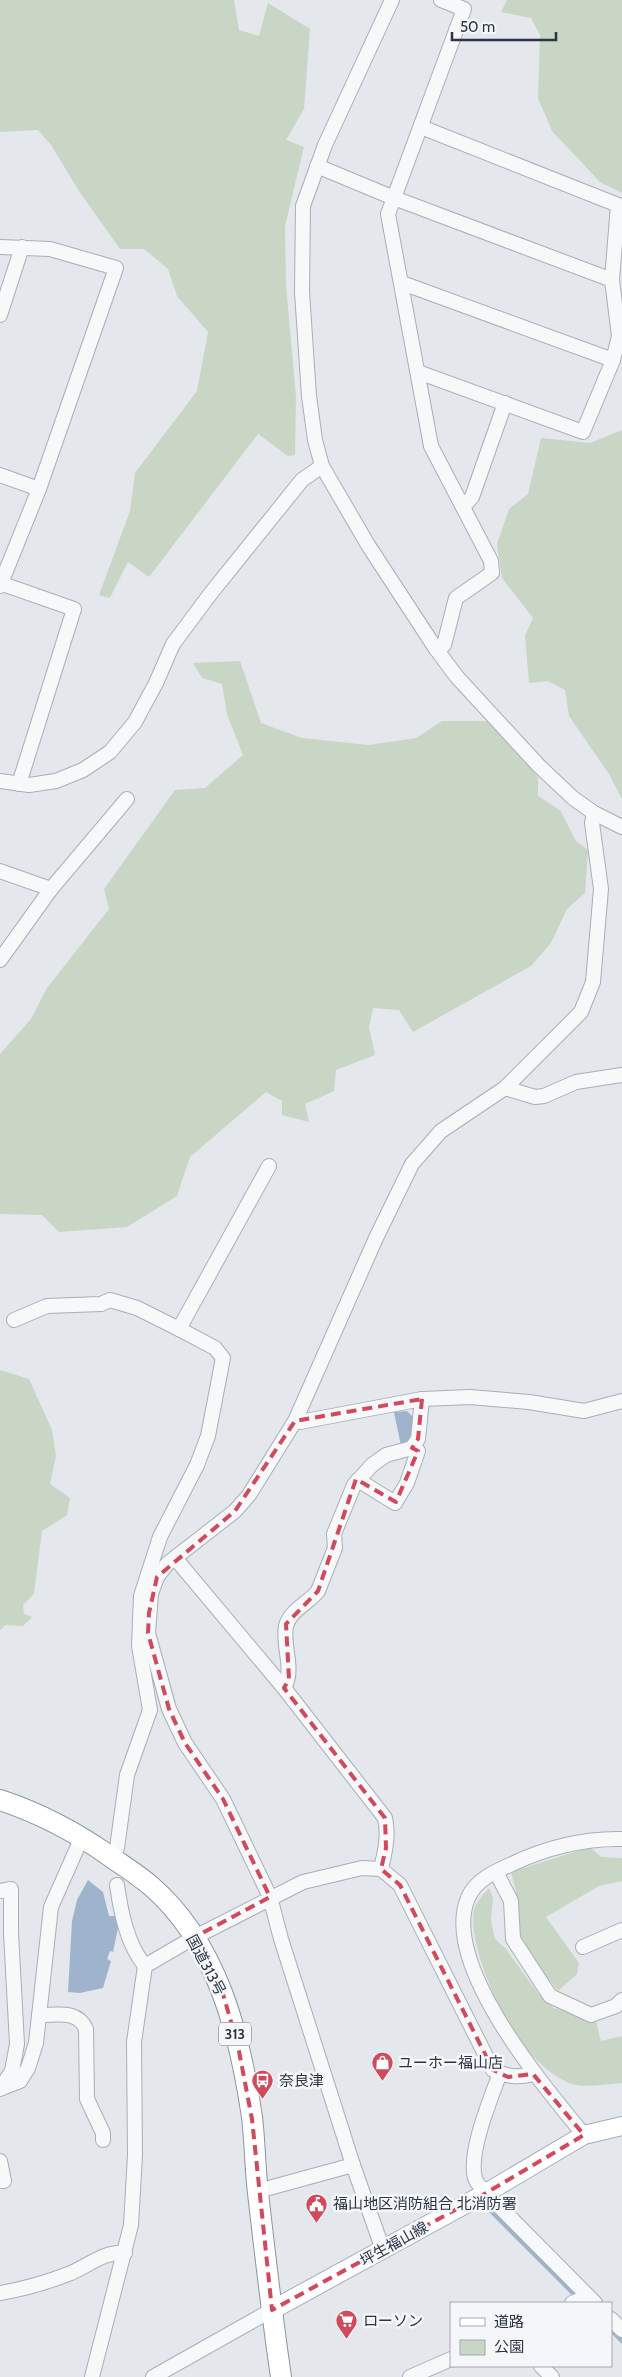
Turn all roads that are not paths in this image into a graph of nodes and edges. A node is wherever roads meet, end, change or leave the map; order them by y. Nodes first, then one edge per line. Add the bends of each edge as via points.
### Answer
1 (392, 0) edge
2 (441, 0) edge
3 (421, 127) junction
4 (317, 166) junction
5 (394, 198) junction
6 (0, 246) edge
7 (22, 247) junction
8 (612, 280) junction
9 (402, 283) junction
10 (0, 315) edge
11 (613, 360) junction
12 (418, 372) junction
13 (505, 403) junction
14 (322, 466) junction
15 (0, 474) edge
16 (39, 488) junction
17 (463, 507) junction
18 (0, 584) edge
19 (436, 649) junction
20 (0, 781) edge
21 (19, 784) junction
22 (127, 799) dead end
23 (594, 813) junction
24 (622, 827) edge
25 (0, 871) edge
26 (51, 889) junction
27 (0, 960) edge
28 (622, 1075) edge
29 (505, 1088) junction
30 (269, 1166) dead end
31 (14, 1320) dead end
32 (179, 1329) junction
33 (422, 1400) junction
34 (622, 1401) edge
35 (295, 1421) junction
36 (412, 1448) junction
37 (358, 1480) junction
38 (176, 1558) junction
39 (284, 1688) junction
40 (0, 1800) edge
41 (82, 1837) junction
42 (622, 1839) edge
43 (117, 1848) dead end
44 (381, 1869) junction
45 (496, 1872) junction
46 (117, 1885) dead end
47 (0, 1891) edge
48 (270, 1897) junction
49 (622, 1930) edge
50 (193, 1938) junction
51 (584, 1947) dead end
52 (145, 1966) junction
53 (14, 1987) junction
54 (0, 1991) edge
55 (622, 2000) edge
56 (39, 2014) junction
57 (500, 2073) junction
58 (533, 2074) junction
59 (1, 2089) edge
60 (622, 2126) edge
61 (584, 2135) junction
62 (103, 2140) dead end
63 (0, 2161) edge
64 (353, 2164) junction
65 (0, 2181) edge
66 (258, 2191) junction
67 (486, 2193) junction
68 (384, 2250) junction
69 (125, 2253) junction
70 (0, 2293) edge
71 (583, 2300) edge
72 (272, 2310) junction
73 (612, 2320) edge
74 (622, 2330) edge
75 (450, 2359) edge
76 (543, 2367) edge
77 (92, 2377) edge
78 (153, 2377) edge
79 (281, 2377) edge
80 (410, 2377) edge
81 (552, 2377) edge

1 - 4 street
2 - 3 street via 464,9
3 - 5 street
3 - 8 street via 618,205
4 - 5 street
4 - 14 street via 303,206 302,292 312,423
5 - 8 street
5 - 9 street via 388,214
6 - 7 street
7 - 10 street
7 - 16 street via 50,249 116,268
8 - 11 street via 618,336
9 - 11 street
9 - 12 street
11 - 13 street via 583,432
12 - 13 street
12 - 17 street via 431,446
13 - 17 street via 472,497
14 - 19 street via 368,545
14 - 21 street via 302,480 205,600 173,644 135,722 110,752 82,770 56,781
15 - 16 street
16 - 18 street
17 - 19 street via 491,561 492,573 456,598 444,645
18 - 21 street via 74,609
19 - 23 street via 457,677 540,766
20 - 21 street
22 - 26 street
23 - 24 street
23 - 29 street via 592,823 601,889 593,982 581,1012
25 - 26 street
26 - 27 street
28 - 29 street via 576,1082 544,1096 534,1097
29 - 35 street via 441,1131 412,1164
30 - 32 street
31 - 32 street via 47,1306 101,1304 110,1300 137,1308
32 - 43 street via 214,1348 223,1358 208,1436 197,1465 160,1537 141,1596 139,1646 150,1710 127,1775
33 - 34 street via 470,1397 584,1410
33 - 35 street
33 - 36 street via 418,1439
35 - 38 street via 249,1495 235,1511
36 - 37 street via 386,1455
36 - 37 street via 418,1451 407,1483 394,1504
37 - 39 street via 334,1534 335,1548 318,1591 297,1609 286,1624 289,1679
38 - 39 street
38 - 48 street via 157,1577 148,1632 169,1709 185,1744 223,1799
39 - 44 street via 385,1818 386,1848
40 - 41 highway, 国道313号 / 313
41 - 50 highway, 国道313号 / 313 via 152,1887
41 - 56 street via 51,1907
42 - 45 street via 588,1842 533,1854
44 - 48 street via 362,1868 303,1882
44 - 57 street via 400,1885 493,2070
45 - 55 street via 512,1901 513,1939 550,1996 590,2014 616,2006
45 - 58 street via 481,1881 468,1896 463,1915 464,1938 472,1965 497,2017
46 - 52 street via 134,1953
47 - 53 street via 11,1889
48 - 50 street
48 - 64 street
49 - 51 street
50 - 52 street
50 - 66 highway, 国道313号 / 313 via 221,1987 238,2046 252,2119
52 - 69 street via 134,2042 135,2155 131,2225
53 - 54 street
53 - 59 street via 17,2044 12,2071
56 - 59 street via 36,2043 28,2068 20,2082
56 - 62 street via 76,2016 82,2021 86,2029 86,2099 103,2132
57 - 58 street via 508,2077
57 - 67 street via 474,2162 475,2179
58 - 61 street
60 - 61 main road, 坪生福山線
61 - 67 main road, 坪生福山線
63 - 65 street via 4,2181
64 - 66 street
64 - 68 street
66 - 72 highway, 国道313号 / 313
67 - 68 main road, 坪生福山線
67 - 71 street
68 - 72 main road, 坪生福山線
69 - 70 street via 113,2252 72,2272 21,2290
69 - 77 street
72 - 78 street
72 - 79 highway, 国道313号 / 313
73 - 74 street
75 - 80 street
76 - 81 street

